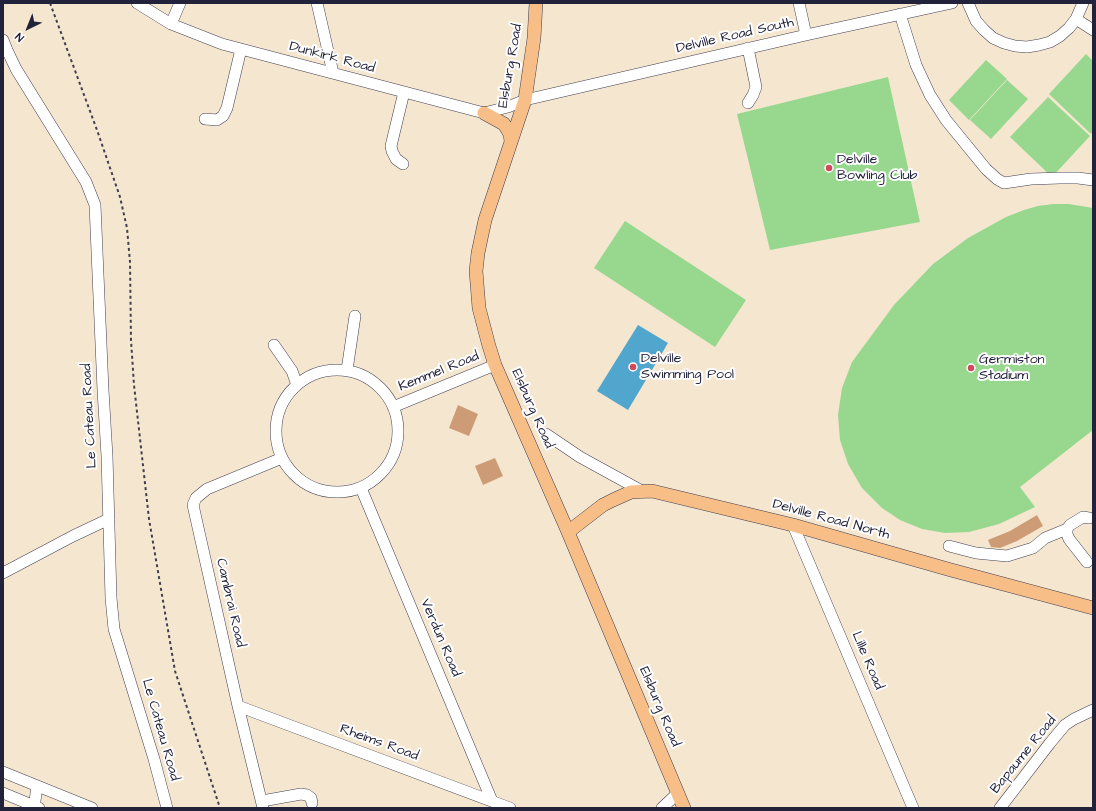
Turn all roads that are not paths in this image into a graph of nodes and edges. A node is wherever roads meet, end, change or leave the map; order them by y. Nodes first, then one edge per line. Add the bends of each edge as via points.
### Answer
1 (137, 3) edge
2 (180, 3) edge
3 (317, 3) edge
4 (536, 3) edge
5 (799, 3) edge
6 (952, 3) edge
7 (968, 3) edge
8 (1083, 3) edge
9 (900, 14) junction
10 (1076, 19) junction
11 (171, 24) junction
12 (1093, 30) edge
13 (806, 35) junction
14 (3, 40) edge
15 (748, 48) junction
16 (241, 49) junction
17 (333, 73) junction
18 (404, 92) junction
19 (525, 100) junction
20 (748, 103) dead end
21 (484, 113) junction
22 (205, 119) dead end
23 (511, 141) junction
24 (403, 164) dead end
25 (1093, 180) edge
26 (355, 316) dead end
27 (274, 345) dead end
28 (495, 365) junction
29 (347, 370) junction
30 (297, 384) junction
31 (393, 407) junction
32 (546, 434) dead end
33 (282, 458) junction
34 (361, 488) junction
35 (642, 490) junction
36 (1088, 518) dead end
37 (109, 519) junction
38 (793, 525) junction
39 (1067, 529) junction
40 (568, 532) junction
41 (949, 546) dead end
42 (1087, 562) dead end
43 (3, 573) edge
44 (1093, 608) edge
45 (238, 706) junction
46 (1093, 710) edge
47 (3, 772) edge
48 (38, 786) junction
49 (3, 793) edge
50 (678, 793) junction
51 (492, 801) junction
52 (312, 803) dead end
53 (263, 804) edge
54 (35, 807) edge
55 (92, 808) edge
56 (167, 808) edge
57 (510, 808) edge
58 (662, 808) edge
59 (684, 808) edge
60 (913, 808) edge
61 (1000, 808) edge

1 - 11 street, Dunkirk Road
2 - 11 street
3 - 17 street
4 - 19 main road, Elsburg Road
5 - 13 street
6 - 9 street, Delville Road South
7 - 10 street via 976,21 984,30 999,40 1015,46 1039,46 1050,42 1065,32
8 - 10 street
9 - 13 street, Delville Road South
9 - 25 street via 916,65 930,95 946,120 986,170 1004,183 1060,178
10 - 12 street
11 - 16 street, Dunkirk Road
13 - 15 street, Delville Road South
14 - 37 street, Le Cateau Road via 16,69 86,182 95,205
15 - 19 street, Delville Road South
15 - 20 street via 756,87
16 - 17 street, Dunkirk Road
16 - 22 street via 223,116 217,120
17 - 18 street, Dunkirk Road
18 - 21 street, Dunkirk Road
18 - 24 street via 392,146 396,159
19 - 21 street
19 - 23 main road, Elsburg Road
21 - 23 main road via 504,124
23 - 28 main road, Elsburg Road via 485,220 476,271 479,308
26 - 29 street
27 - 30 street via 292,371
28 - 31 street, Kemmel Road
28 - 40 main road, Elsburg Road
29 - 30 street via 320,372
29 - 31 street via 360,374 382,389
30 - 33 street via 281,406 277,419 275,432
31 - 34 street via 398,424 397,446 393,457 380,475
32 - 35 street via 580,457
33 - 34 street via 296,477 316,489 339,492
33 - 45 street, Cambrai Road via 207,489 196,498 193,505
34 - 51 street, Verdun Road
35 - 38 main road, Delville Road North
35 - 40 main road, Delville Road North via 631,492 604,505
36 - 39 street via 1083,518
37 - 43 street
37 - 56 street, Le Cateau Road via 114,628
38 - 44 main road, Delville Road North
38 - 60 street, Lille Road
39 - 41 street via 1045,538 1033,548 1007,556 976,553
39 - 42 street via 1069,538
40 - 50 main road, Elsburg Road
45 - 51 street, Rheims Road
45 - 53 street, Cambrai Road
46 - 61 street, Bapaume Road via 1074,719 1060,731
47 - 48 street
48 - 54 street
48 - 55 street
49 - 54 street
50 - 58 street
50 - 59 main road, Elsburg Road
51 - 57 street, Rheims Road
52 - 53 street via 311,798 301,794

